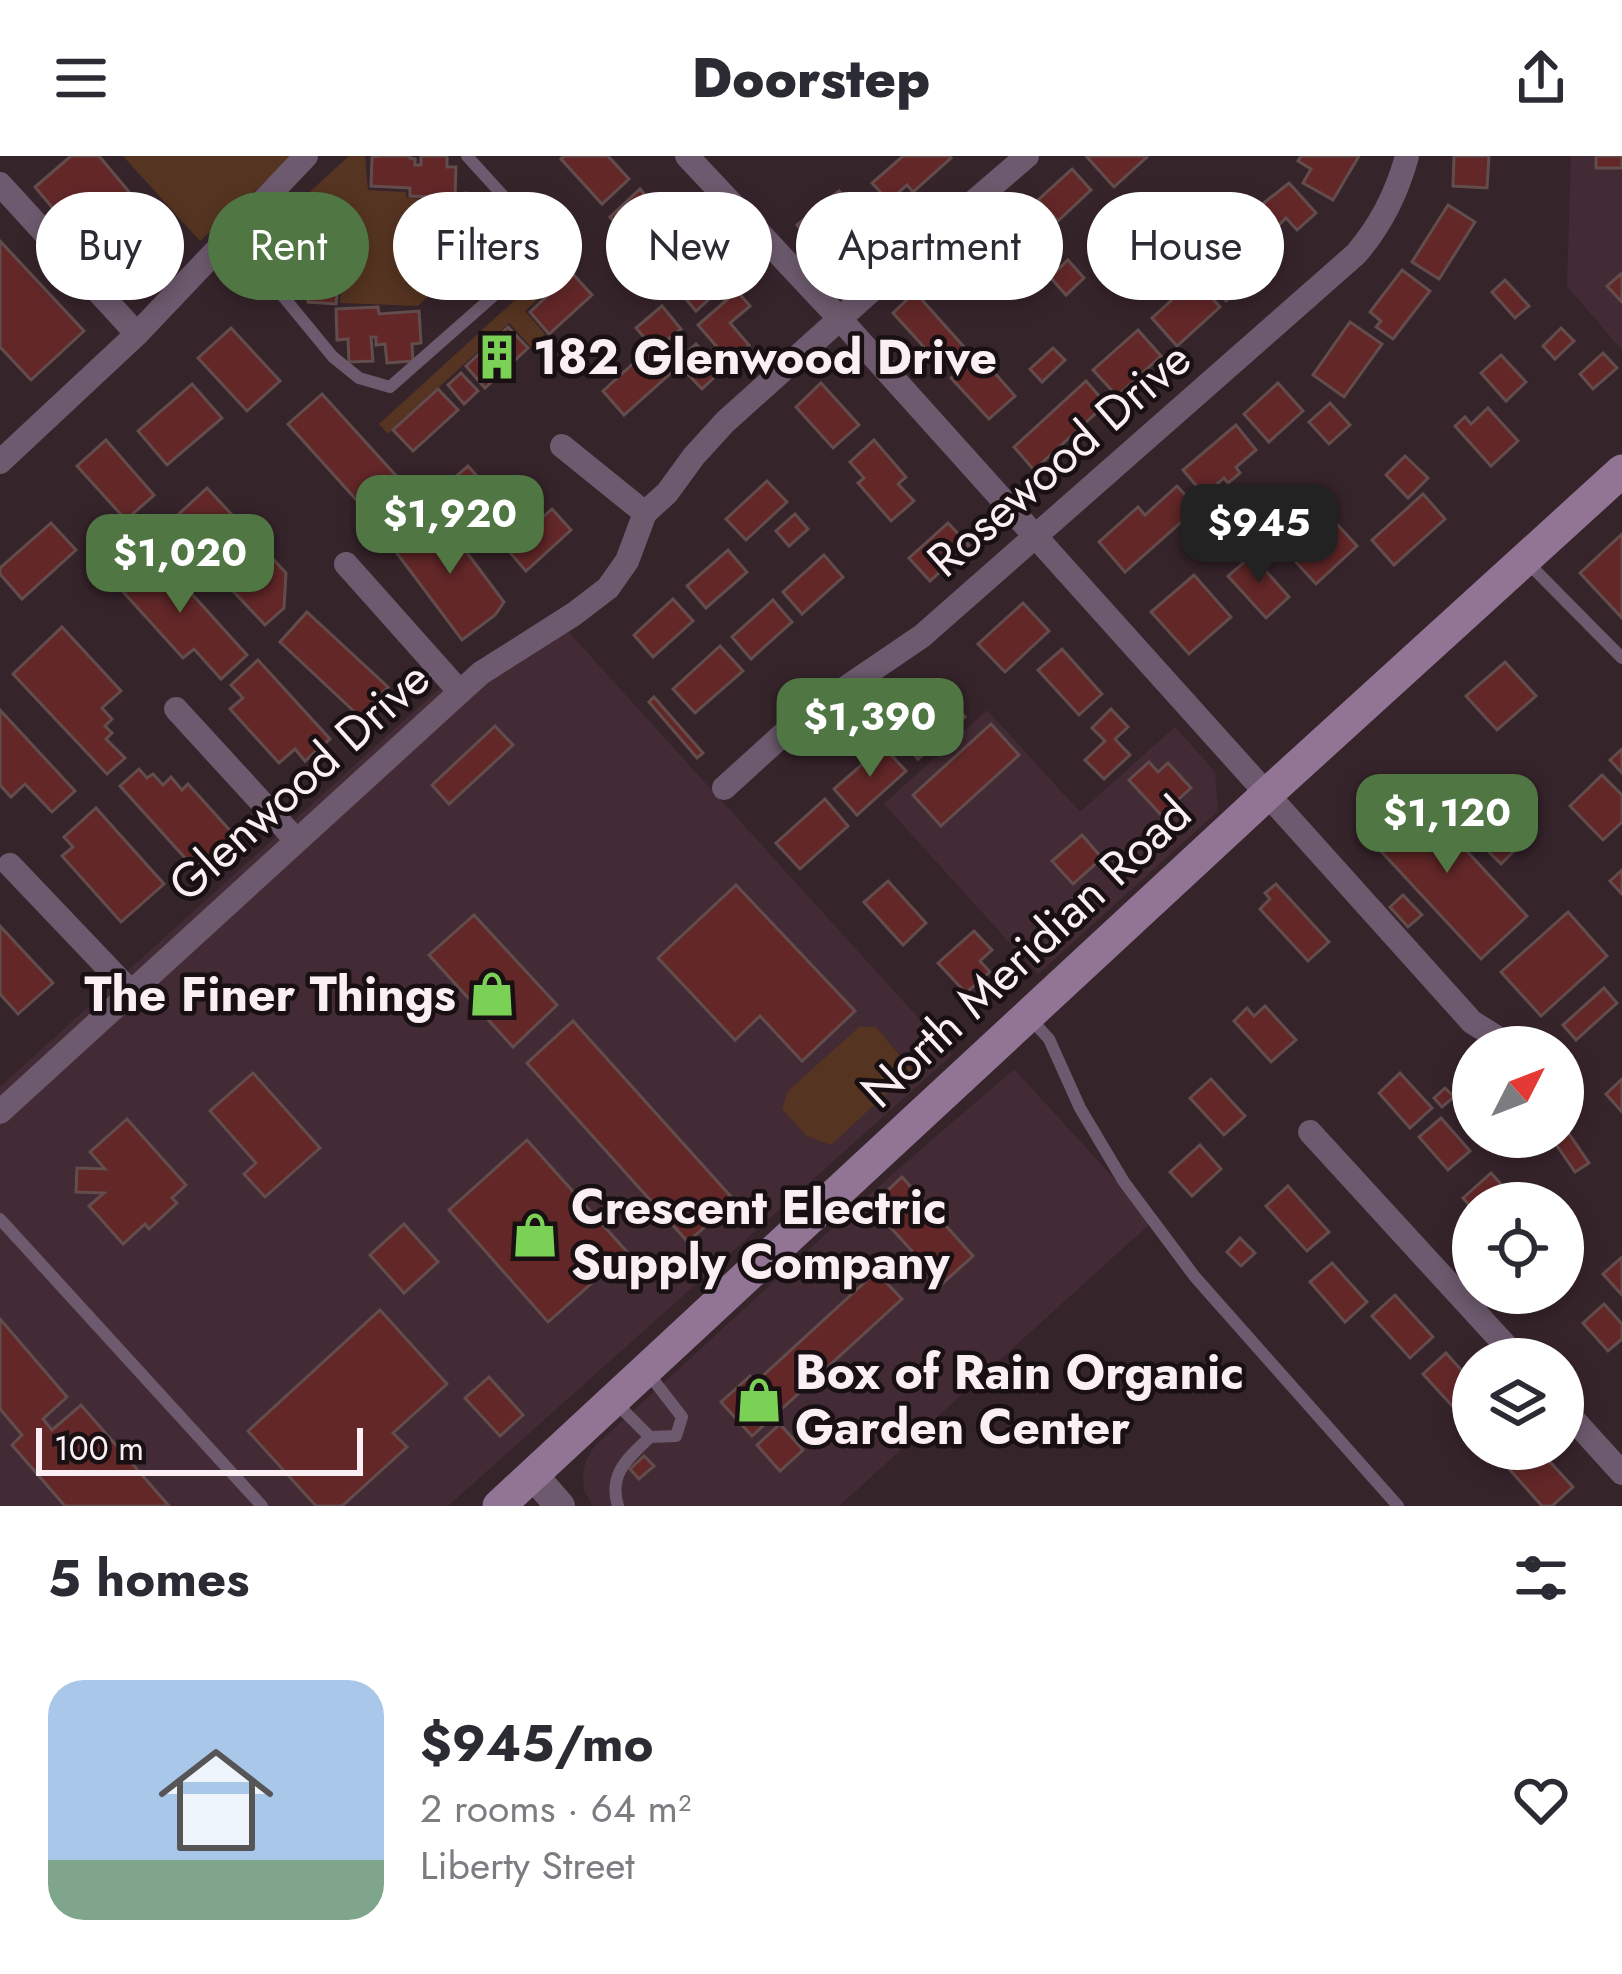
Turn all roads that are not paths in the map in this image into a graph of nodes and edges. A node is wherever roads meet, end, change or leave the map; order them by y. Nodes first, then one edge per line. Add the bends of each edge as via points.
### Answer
1 (306, 156) edge
2 (467, 156) edge
3 (687, 156) edge
4 (1027, 156) edge
5 (1407, 156) edge
6 (0, 184) edge
7 (271, 192) edge
8 (208, 258) edge
9 (286, 300) edge
10 (840, 320) junction
11 (137, 334) junction
12 (562, 446) dead end
13 (0, 462) edge
14 (1622, 471) edge
15 (645, 513) junction
16 (1035, 537) junction
17 (1524, 559) junction
18 (346, 564) dead end
19 (1622, 658) edge
20 (460, 692) junction
21 (176, 709) dead end
22 (724, 788) dead end
23 (1266, 795) junction
24 (296, 840) junction
25 (10, 865) dead end
26 (130, 991) junction
27 (1028, 1015) junction
28 (1478, 1026) edge
29 (0, 1112) edge
30 (1310, 1132) dead end
31 (0, 1219) edge
32 (1499, 1338) edge
33 (645, 1369) junction
34 (612, 1400) junction
35 (1584, 1431) edge
36 (650, 1437) junction
37 (1622, 1473) edge
38 (532, 1475) junction
39 (262, 1506) edge
40 (499, 1506) edge
41 (560, 1506) edge
42 (617, 1506) edge
43 (1398, 1506) edge

1 - 7 street
2 - 9 lane via 537,232 533,255 390,387 359,378 333,357
3 - 10 street
4 - 10 street, Glenwood Drive
5 - 16 street, Rosewood Drive via 1381,222 1356,254
6 - 11 street
8 - 11 street
10 - 15 street, Glenwood Drive via 724,422
10 - 16 street
11 - 13 street
12 - 15 street
14 - 17 main road, North Meridian Road
15 - 20 street, Glenwood Drive via 608,588
16 - 22 street, Rosewood Drive via 922,636 800,719
16 - 23 street
17 - 19 lane
17 - 23 main road, North Meridian Road
18 - 20 street
20 - 24 street, Glenwood Drive
21 - 24 street
23 - 27 main road, North Meridian Road
23 - 28 street
24 - 26 street, Glenwood Drive
25 - 26 street
26 - 29 street, Glenwood Drive
27 - 33 main road, North Meridian Road
27 - 43 lane via 1124,1182 1195,1277
30 - 32 street
31 - 39 lane
33 - 34 main road, North Meridian Road
33 - 36 lane via 682,1417 676,1436
34 - 36 lane
34 - 38 main road, North Meridian Road
35 - 37 street
36 - 42 lane via 614,1480
38 - 40 main road, North Meridian Road
38 - 41 street

